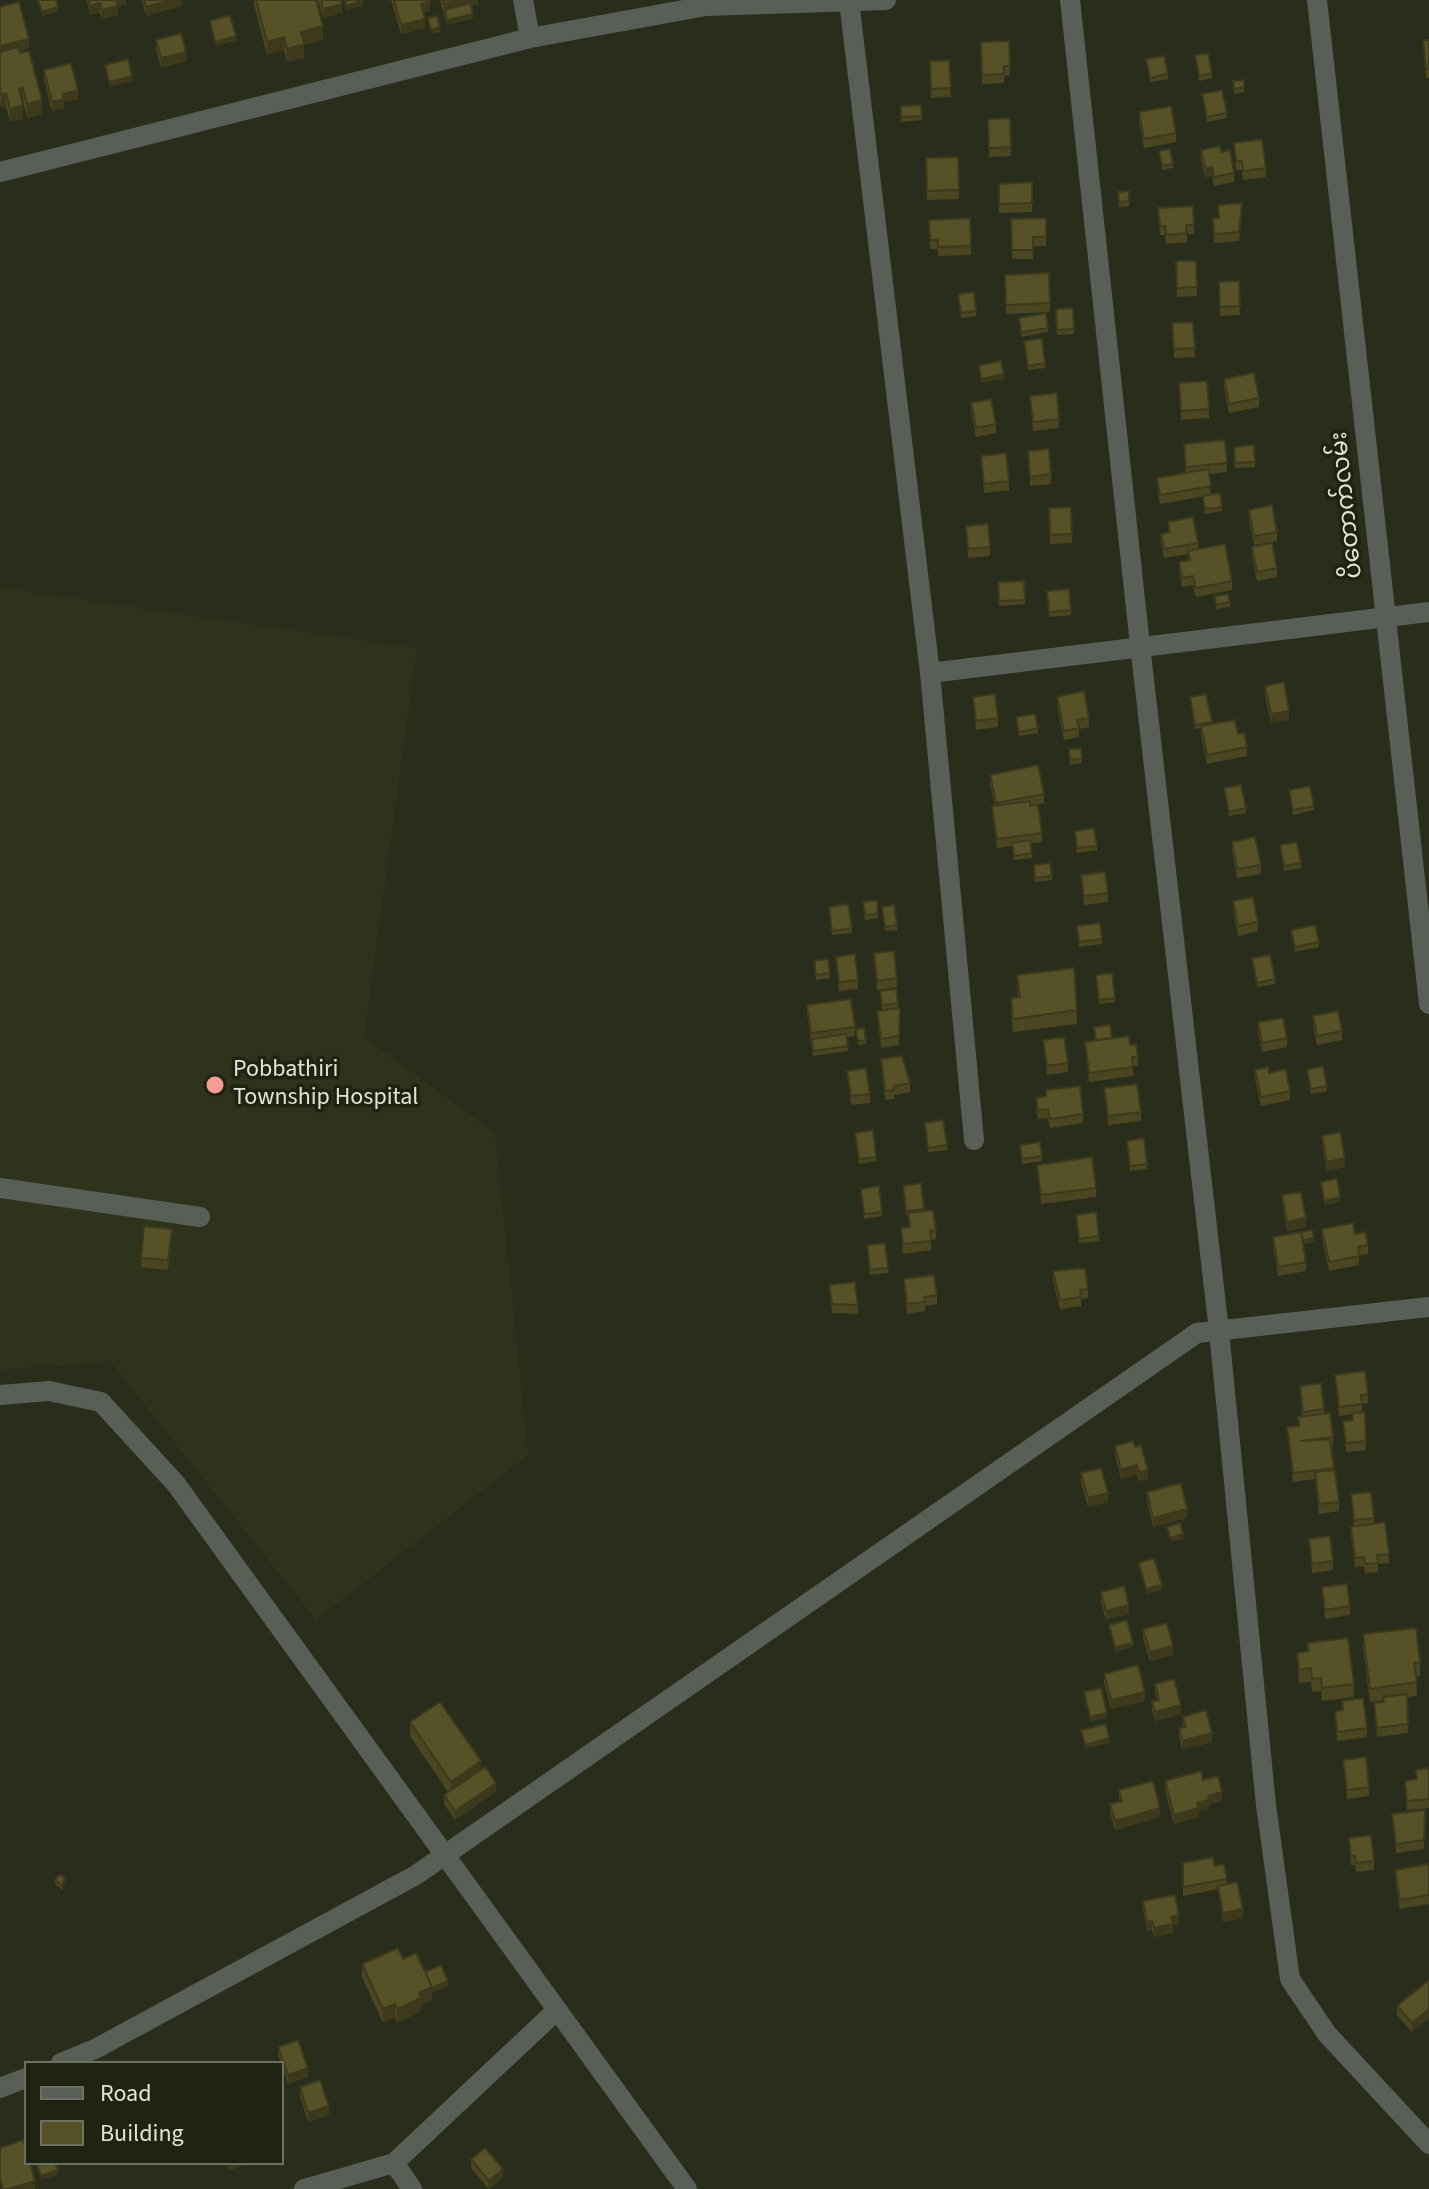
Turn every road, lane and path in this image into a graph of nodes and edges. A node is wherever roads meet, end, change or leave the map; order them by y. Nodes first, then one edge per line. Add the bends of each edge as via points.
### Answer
1 (523, 0) edge
2 (886, 0) edge
3 (1070, 0) edge
4 (1317, 0) edge
5 (849, 1) edge
6 (530, 38) junction
7 (0, 172) edge
8 (1429, 612) edge
9 (1386, 616) junction
10 (1140, 645) junction
11 (930, 673) junction
12 (1429, 1004) edge
13 (974, 1140) dead end
14 (0, 1188) edge
15 (200, 1217) dead end
16 (1429, 1307) edge
17 (1219, 1331) junction
18 (0, 1395) edge
19 (445, 1855) junction
20 (557, 2010) junction
21 (66, 2061) edge
22 (24, 2079) edge
23 (0, 2088) edge
24 (1429, 2144) edge
25 (394, 2163) junction
26 (304, 2189) edge
27 (412, 2189) edge
28 (687, 2189) edge

1 - 6 street
2 - 5 street
3 - 10 street
4 - 9 street, ပိတောက်လမ်း
5 - 6 street via 706,6
5 - 11 street
6 - 7 street
8 - 9 street
9 - 10 street
9 - 12 street, ပိတောက်လမ်း
10 - 11 street
10 - 17 street
11 - 13 street
14 - 15 street
16 - 17 street
17 - 19 street via 1197,1333
17 - 24 street via 1266,1805 1290,1979 1327,2034
18 - 19 street via 49,1391 101,1402 176,1484
19 - 20 street
19 - 21 street
20 - 25 street
20 - 28 street
22 - 23 street
25 - 26 street
25 - 27 street

